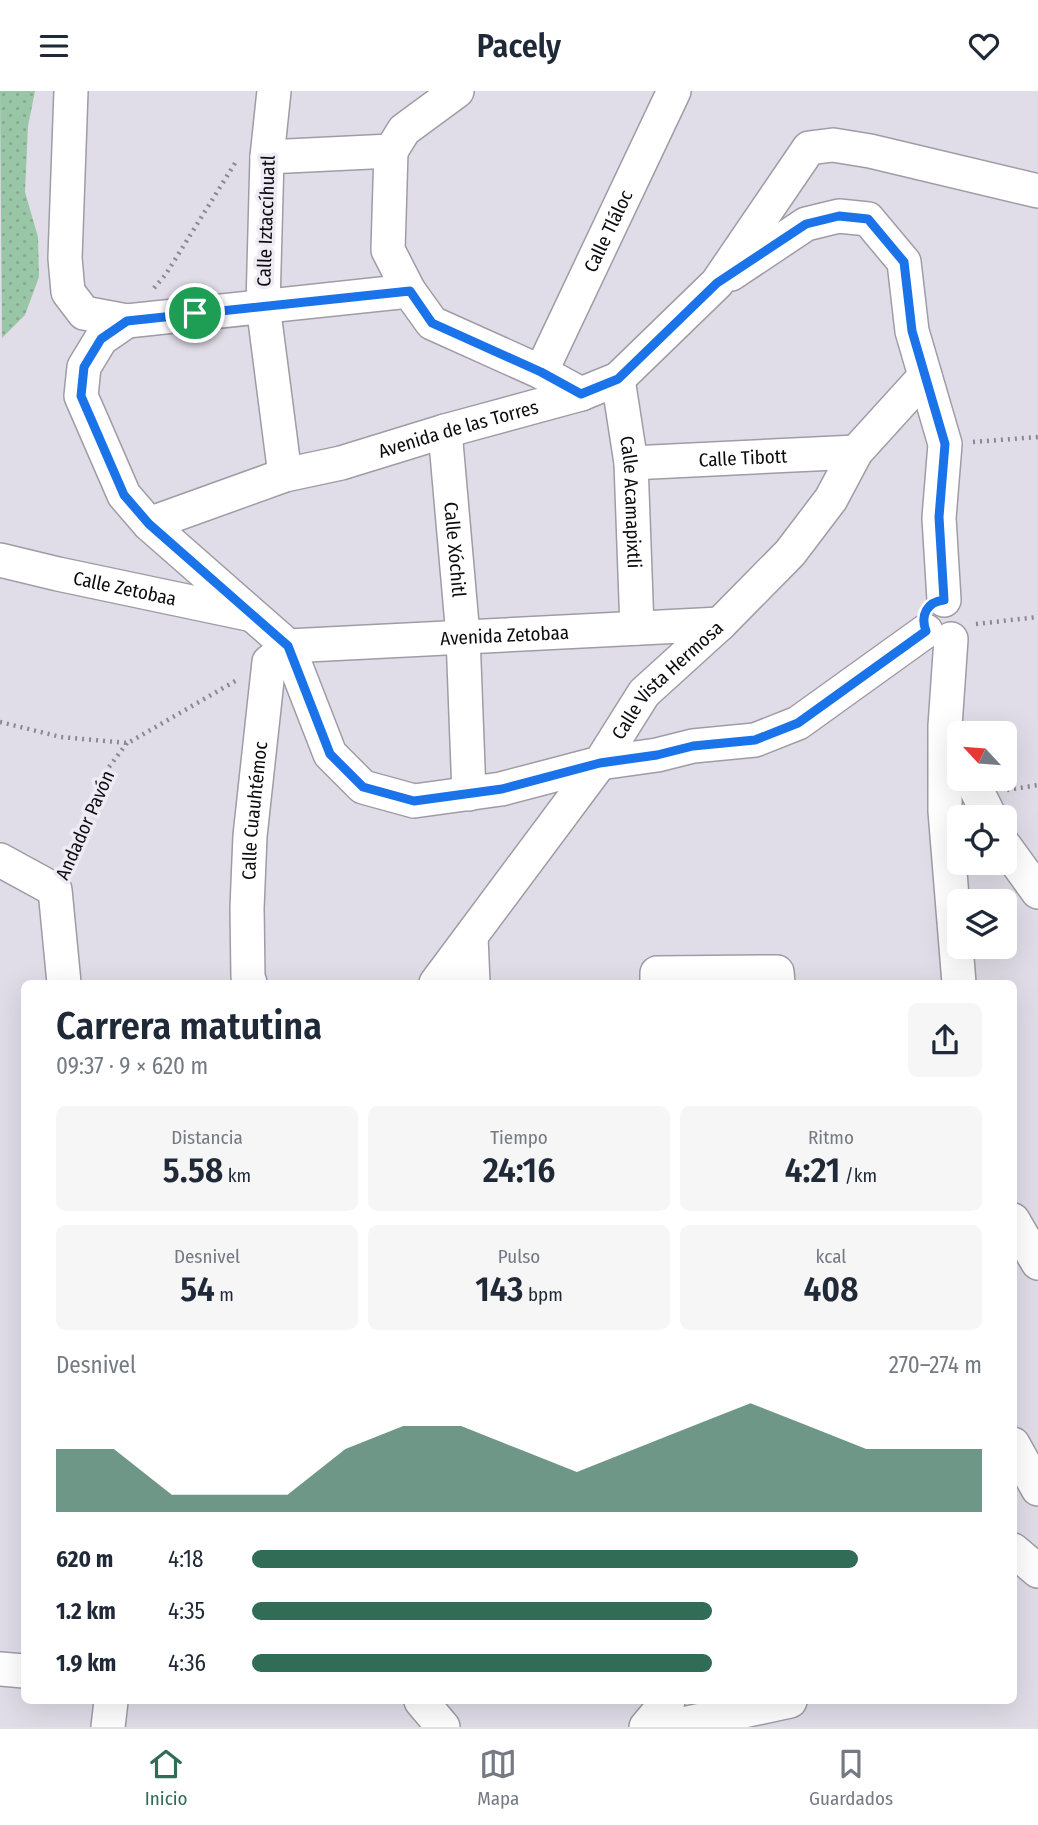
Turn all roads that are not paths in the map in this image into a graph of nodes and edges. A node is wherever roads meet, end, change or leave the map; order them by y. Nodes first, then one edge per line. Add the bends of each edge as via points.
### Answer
1 (71, 91) edge
2 (274, 91) edge
3 (457, 91) edge
4 (674, 91) edge
5 (391, 151) junction
6 (256, 152) junction
7 (1038, 191) edge
8 (717, 283) junction
9 (410, 291) junction
10 (263, 305) junction
11 (127, 321) junction
12 (541, 372) junction
13 (925, 376) junction
14 (618, 379) junction
15 (581, 394) junction
16 (445, 431) junction
17 (856, 452) junction
18 (631, 463) junction
19 (285, 475) junction
20 (149, 524) junction
21 (0, 560) edge
22 (250, 615) junction
23 (720, 624) junction
24 (946, 624) junction
25 (637, 628) junction
26 (463, 636) junction
27 (278, 654) junction
28 (951, 721) edge
29 (600, 763) junction
30 (947, 791) edge
31 (469, 794) junction
32 (0, 860) edge
33 (1017, 863) edge
34 (1038, 892) edge
35 (471, 937) junction
36 (657, 978) edge
37 (64, 980) edge
38 (249, 980) edge
39 (438, 980) edge
40 (473, 980) edge
41 (778, 980) edge
42 (959, 980) edge
43 (1017, 1227) edge
44 (1038, 1263) edge
45 (1017, 1451) edge
46 (1038, 1489) edge
47 (1017, 1553) edge
48 (1038, 1570) edge
49 (0, 1669) edge
50 (21, 1671) edge
51 (111, 1704) edge
52 (424, 1704) edge
53 (665, 1704) edge
54 (776, 1704) edge
55 (108, 1727) edge
56 (443, 1727) edge
57 (646, 1727) edge
58 (669, 1727) edge

1 - 11 street via 65,258 68,292 84,313
2 - 6 street, Calle Iztaccíhuatl
3 - 5 street via 404,130
4 - 12 street, Calle Tláloc
5 - 6 street
5 - 9 street via 388,250
6 - 10 street, Calle Iztaccíhuatl
7 - 8 street, Avenida de las Torres via 870,151 833,145 809,148
8 - 13 street via 806,224 839,216 868,219 904,262 912,331
8 - 14 street, Avenida de las Torres
9 - 10 street
9 - 12 street via 432,323
10 - 11 street
10 - 19 street, Calle Iztaccíhuatl
11 - 20 street via 101,339 84,367 81,396 124,495
12 - 15 street
13 - 17 street, Calle Vista Hermosa
13 - 24 street via 945,444 939,517
14 - 15 street, Avenida de las Torres
14 - 18 street, Calle Acamapixtli
15 - 16 street, Avenida de las Torres
16 - 19 street, Avenida de las Torres
16 - 26 street, Calle Xóchitl
17 - 18 street, Calle Tibott
17 - 23 street, Calle Vista Hermosa via 831,499 790,554
18 - 25 street, Calle Acamapixtli
19 - 20 street, Avenida de las Torres
20 - 22 street
21 - 22 street, Calle Zetobaa
22 - 27 street
23 - 25 street, Avenida Zetobaa
23 - 29 street, Calle Vista Hermosa via 644,693
24 - 28 street
24 - 29 street via 798,723 766,736
25 - 26 street, Avenida Zetobaa
26 - 27 street, Avenida Zetobaa
26 - 31 street, Calle Xóchitl
27 - 31 street via 330,754 363,787 414,801
27 - 38 street, Calle Cuauhtémoc via 250,836
29 - 31 street
29 - 35 street, Calle Vista Hermosa
30 - 42 street
32 - 37 street, Andador Pavón via 55,890
33 - 34 street
35 - 39 street, Calle Vista Hermosa
35 - 40 street
36 - 41 street via 778,972
43 - 44 street
45 - 46 street
47 - 48 street
49 - 50 street
51 - 55 street
52 - 56 street
53 - 57 street
54 - 58 street

